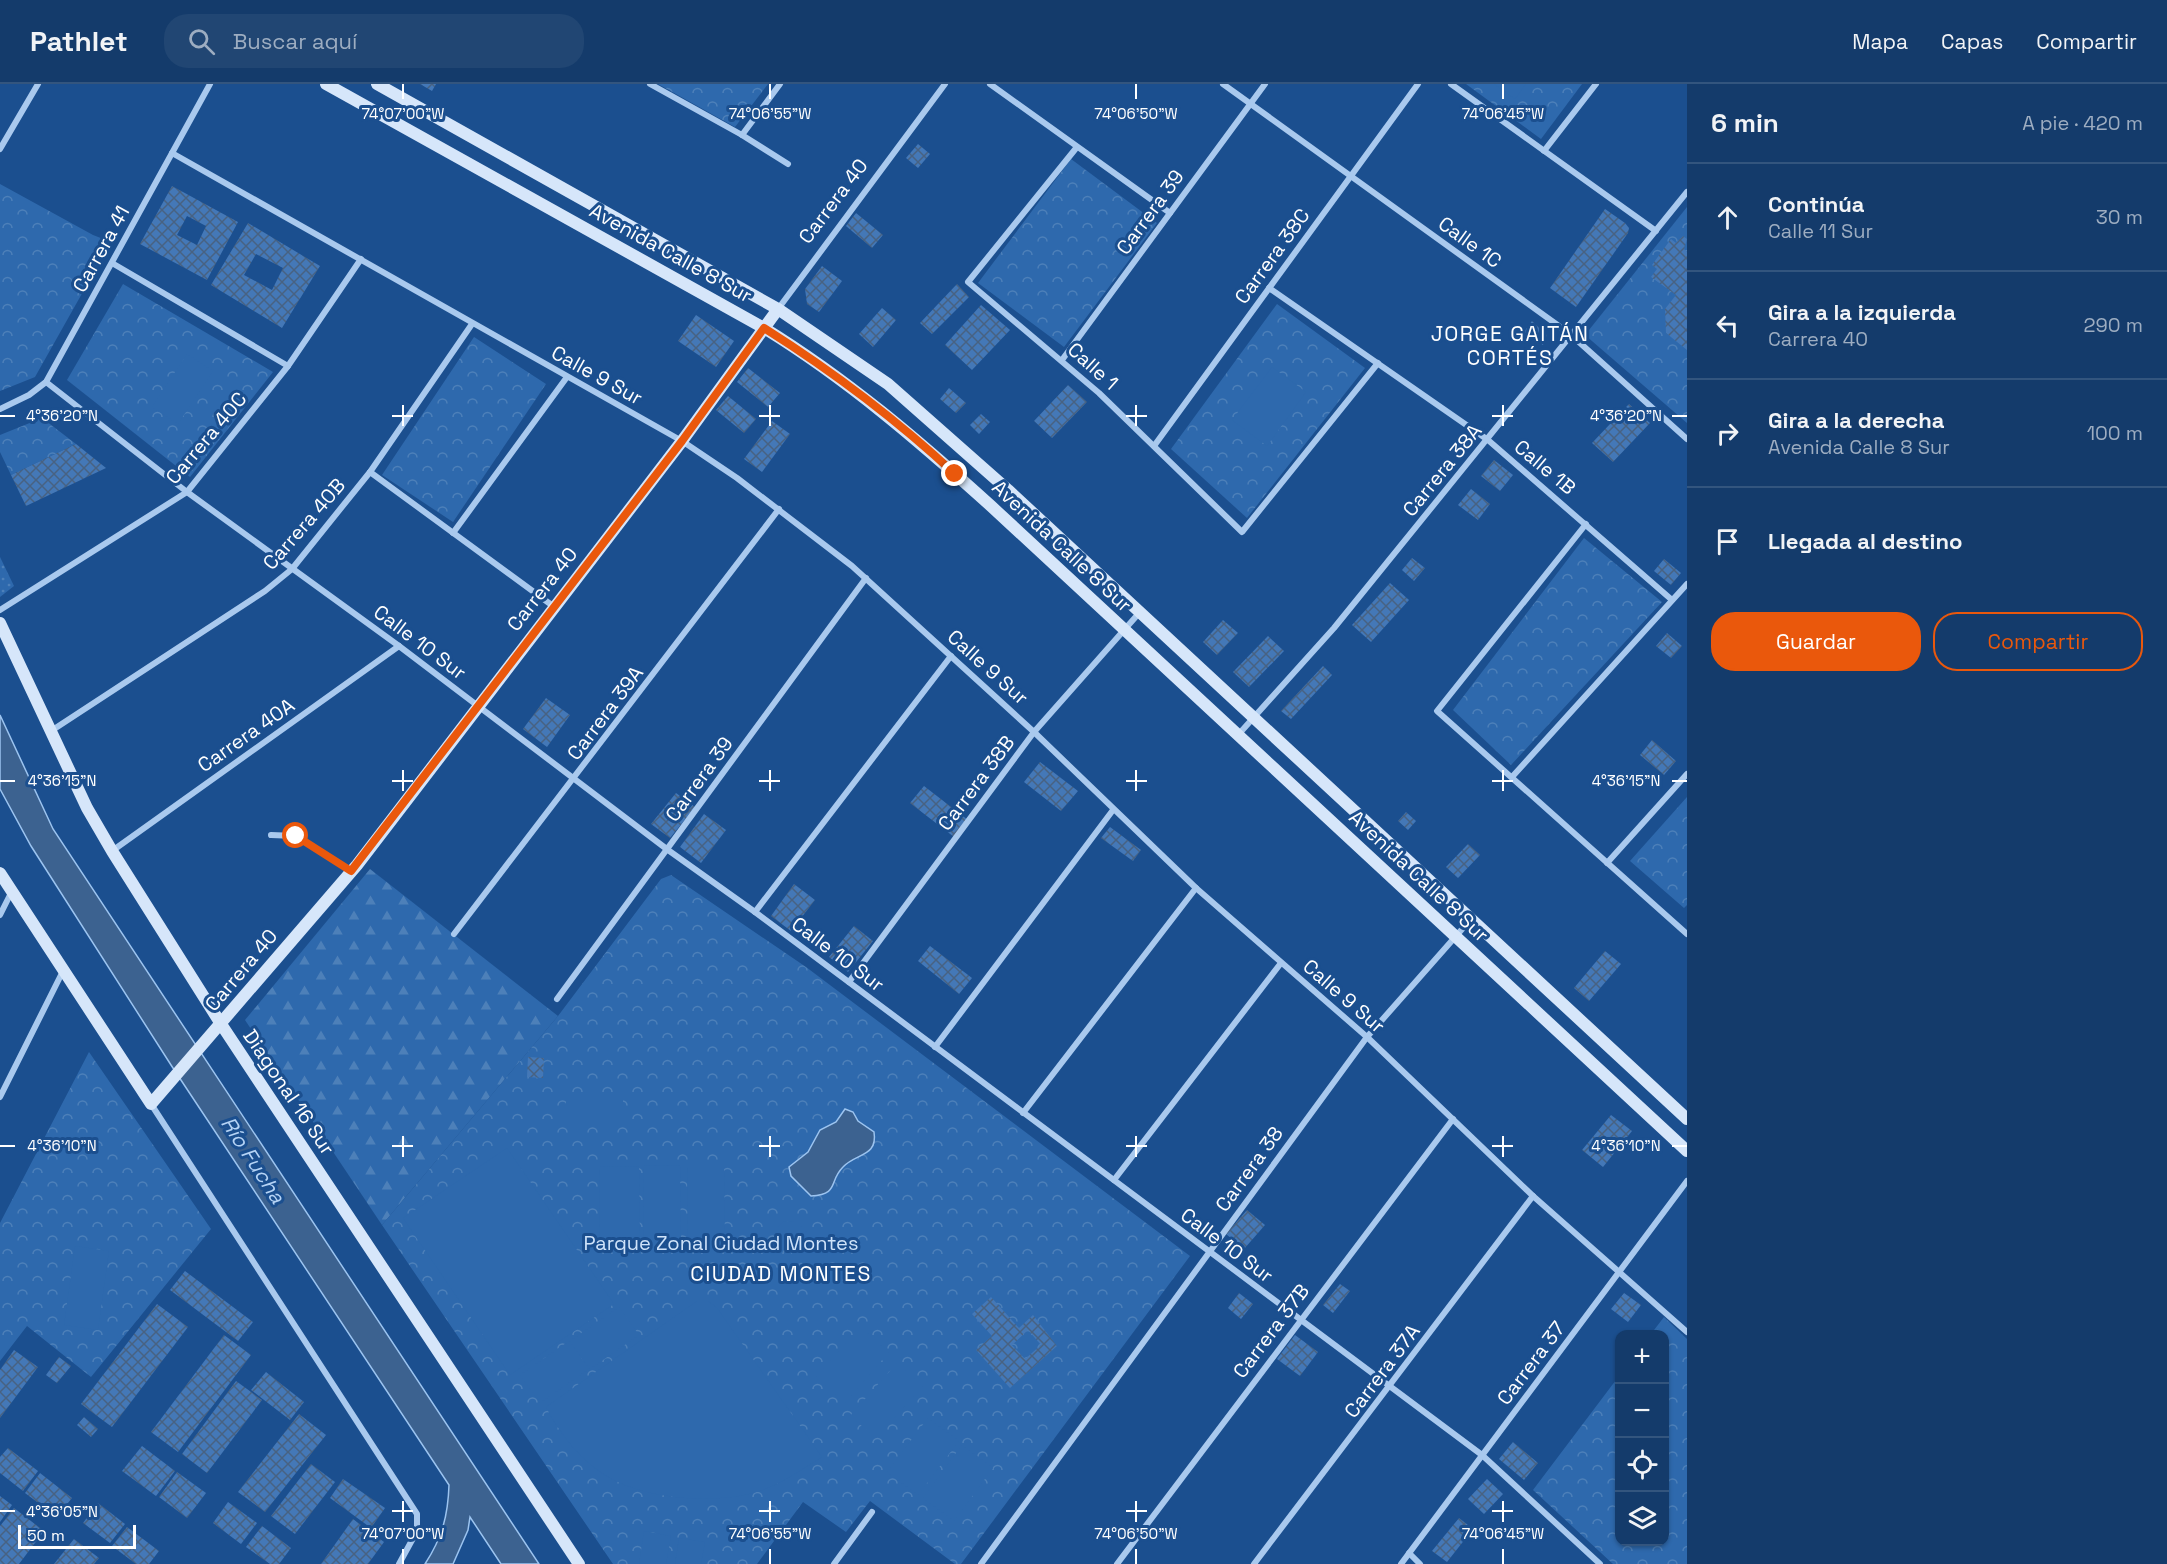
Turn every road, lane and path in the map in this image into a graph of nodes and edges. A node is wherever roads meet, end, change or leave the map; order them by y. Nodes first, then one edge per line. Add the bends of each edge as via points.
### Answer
1 (38, 84) edge
2 (210, 84) edge
3 (326, 84) edge
4 (376, 84) edge
5 (650, 84) edge
6 (780, 84) edge
7 (945, 84) edge
8 (990, 84) edge
9 (1222, 84) edge
10 (1264, 84) edge
11 (1418, 84) edge
12 (1450, 84) edge
13 (1596, 84) edge
14 (1250, 104) junction
15 (742, 135) junction
16 (1077, 147) junction
17 (0, 149) edge
18 (1544, 151) junction
19 (172, 153) junction
20 (788, 164) dead end
21 (1351, 176) junction
22 (1687, 192) edge
23 (1170, 213) junction
24 (1656, 231) junction
25 (362, 259) junction
26 (112, 263) junction
27 (1269, 288) junction
28 (778, 309) junction
29 (472, 324) junction
30 (764, 328) junction
31 (1570, 334) junction
32 (1062, 360) junction
33 (1378, 363) junction
34 (288, 366) junction
35 (567, 377) junction
36 (46, 382) junction
37 (0, 409) edge
38 (1687, 439) edge
39 (1488, 440) junction
40 (682, 441) junction
41 (1154, 446) junction
42 (370, 472) junction
43 (187, 492) junction
44 (779, 509) junction
45 (1587, 524) junction
46 (453, 533) junction
47 (292, 569) junction
48 (866, 578) junction
49 (1687, 584) edge
50 (1672, 600) junction
51 (553, 606) junction
52 (0, 610) edge
53 (1140, 612) junction
54 (0, 623) edge
55 (1124, 630) junction
56 (399, 646) junction
57 (951, 656) junction
58 (477, 705) junction
59 (1255, 718) junction
60 (50, 732) junction
61 (1034, 732) junction
62 (1238, 735) junction
63 (1687, 774) edge
64 (1512, 777) junction
65 (576, 778) junction
66 (1113, 810) junction
67 (272, 835) dead end
68 (668, 850) junction
69 (112, 851) junction
70 (1607, 862) junction
71 (351, 871) junction
72 (0, 873) edge
73 (1196, 888) junction
74 (11, 893) junction
75 (755, 912) junction
76 (0, 915) edge
77 (1471, 919) junction
78 (454, 934) dead end
79 (1687, 934) edge
80 (1456, 937) junction
81 (1281, 963) junction
82 (63, 971) junction
83 (849, 982) junction
84 (557, 999) dead end
85 (221, 1024) junction
86 (1367, 1037) junction
87 (935, 1047) junction
88 (0, 1097) edge
89 (151, 1104) junction
90 (1023, 1113) junction
91 (1454, 1119) junction
92 (1687, 1119) edge
93 (1687, 1151) edge
94 (1114, 1180) junction
95 (1687, 1181) edge
96 (1533, 1196) junction
97 (1209, 1251) junction
98 (1620, 1271) junction
99 (1300, 1319) junction
100 (1687, 1332) edge
101 (1391, 1387) junction
102 (1482, 1455) junction
103 (872, 1512) dead end
104 (1409, 1553) junction
105 (399, 1564) edge
106 (579, 1564) edge
107 (834, 1564) edge
108 (981, 1564) edge
109 (1117, 1564) edge
110 (1254, 1564) edge
111 (1401, 1564) edge
112 (1420, 1564) edge
113 (1600, 1564) edge

1 - 17 street
2 - 19 street, Carrera 41
3 - 30 main road, Avenida Calle 8 Sur
4 - 28 main road, Avenida Calle 8 Sur
5 - 15 street
6 - 15 street
7 - 28 street, Carrera 40
8 - 16 street
9 - 14 street, Calle 1C
10 - 14 street, Carrera 39
11 - 21 street, Carrera 38C
12 - 18 street
13 - 18 street
14 - 21 street, Calle 1C
14 - 23 street, Carrera 39
15 - 20 street
16 - 23 street
16 - 32 street, Calle 1 via 968,282
18 - 24 street
19 - 25 street, Calle 9 Sur
19 - 26 street, Carrera 41
21 - 27 street, Carrera 38C
21 - 31 street, Calle 1C
22 - 24 street, Carrera 38A
23 - 32 street, Carrera 39
24 - 31 street, Carrera 38A
25 - 29 street, Calle 9 Sur
25 - 34 street, Carrera 40C
26 - 34 street
26 - 36 street, Carrera 41
27 - 33 street, Calle 1B
27 - 41 street, Carrera 38C
28 - 30 main road, Carrera 40
28 - 53 main road, Avenida Calle 8 Sur via 855,360 924,413
29 - 35 street, Calle 9 Sur
29 - 42 street, Carrera 40B
30 - 40 main road, Carrera 40
30 - 55 main road, Avenida Calle 8 Sur via 836,375 905,430
31 - 38 street, Calle 1C
31 - 39 street, Carrera 38A
32 - 41 street, Calle 1
33 - 39 street, Calle 1B
33 - 41 street, Calle 1 via 1242,532
34 - 43 street, Carrera 40C
35 - 40 street, Calle 9 Sur
35 - 46 street
36 - 37 street, Carrera 41
36 - 43 street, Calle 10 Sur
39 - 45 street, Calle 1B
39 - 59 street, Carrera 38A
40 - 44 street, Calle 9 Sur
40 - 51 main road, Carrera 40
42 - 46 street
42 - 47 street, Carrera 40B
43 - 47 street, Calle 10 Sur
43 - 52 street, Carrera 40C
44 - 48 street, Calle 9 Sur
44 - 65 street, Carrera 39A
45 - 50 street, Calle 1B
45 - 64 street via 1437,711
46 - 51 street
47 - 56 street, Calle 10 Sur
47 - 60 street, Carrera 40B via 265,591
48 - 57 street, Calle 9 Sur
48 - 68 street, Carrera 39
49 - 50 street
50 - 64 street
51 - 58 main road, Carrera 40
53 - 55 street, Carrera 38B
53 - 59 main road, Avenida Calle 8 Sur
54 - 60 main road, Diagonal 16 Sur
55 - 61 street, Carrera 38B
55 - 62 main road, Avenida Calle 8 Sur
56 - 58 street, Calle 10 Sur
56 - 69 street, Carrera 40A
57 - 61 street, Calle 9 Sur
57 - 75 street
58 - 65 street, Calle 10 Sur
58 - 71 main road, Carrera 40
59 - 62 street, Carrera 38A
59 - 77 main road, Avenida Calle 8 Sur
60 - 69 main road, Diagonal 16 Sur
61 - 66 street, Calle 9 Sur
61 - 83 street, Carrera 38B
62 - 80 main road, Avenida Calle 8 Sur
63 - 70 street
64 - 70 street
65 - 68 street, Calle 10 Sur
65 - 78 street, Carrera 39A
66 - 73 street, Calle 9 Sur
66 - 87 street
67 - 71 street via 296,836
68 - 75 street, Calle 10 Sur
68 - 84 street, Carrera 39
69 - 85 main road, Diagonal 16 Sur
70 - 79 street
71 - 85 main road, Carrera 40
72 - 74 main road
73 - 81 street, Calle 9 Sur
73 - 90 street
74 - 76 street
74 - 82 main road
75 - 83 street, Calle 10 Sur
77 - 80 street, Carrera 38
77 - 92 main road, Avenida Calle 8 Sur
80 - 86 street, Carrera 38
80 - 93 main road, Avenida Calle 8 Sur
81 - 86 street, Calle 9 Sur
81 - 94 street
82 - 88 street
82 - 89 main road
83 - 87 street, Calle 10 Sur
85 - 89 main road, Carrera 40
85 - 106 main road, Diagonal 16 Sur
86 - 91 street, Calle 9 Sur
86 - 97 street, Carrera 38
87 - 90 street, Calle 10 Sur
89 - 105 street via 417,1514 417,1531
90 - 94 street, Calle 10 Sur
91 - 96 street, Calle 9 Sur
91 - 99 street, Carrera 37B
94 - 97 street, Calle 10 Sur
95 - 98 street, Carrera 37
96 - 98 street, Calle 9 Sur
96 - 101 street, Carrera 37A
97 - 99 street, Calle 10 Sur
97 - 108 street, Carrera 38
98 - 100 street, Calle 9 Sur
98 - 102 street, Carrera 37
99 - 101 street, Calle 10 Sur
99 - 109 street, Carrera 37B
101 - 102 street, Calle 10 Sur
101 - 110 street, Carrera 37A
102 - 104 street, Carrera 37
102 - 113 street, Calle 10 Sur
103 - 107 street
104 - 111 street, Carrera 37
104 - 112 street

